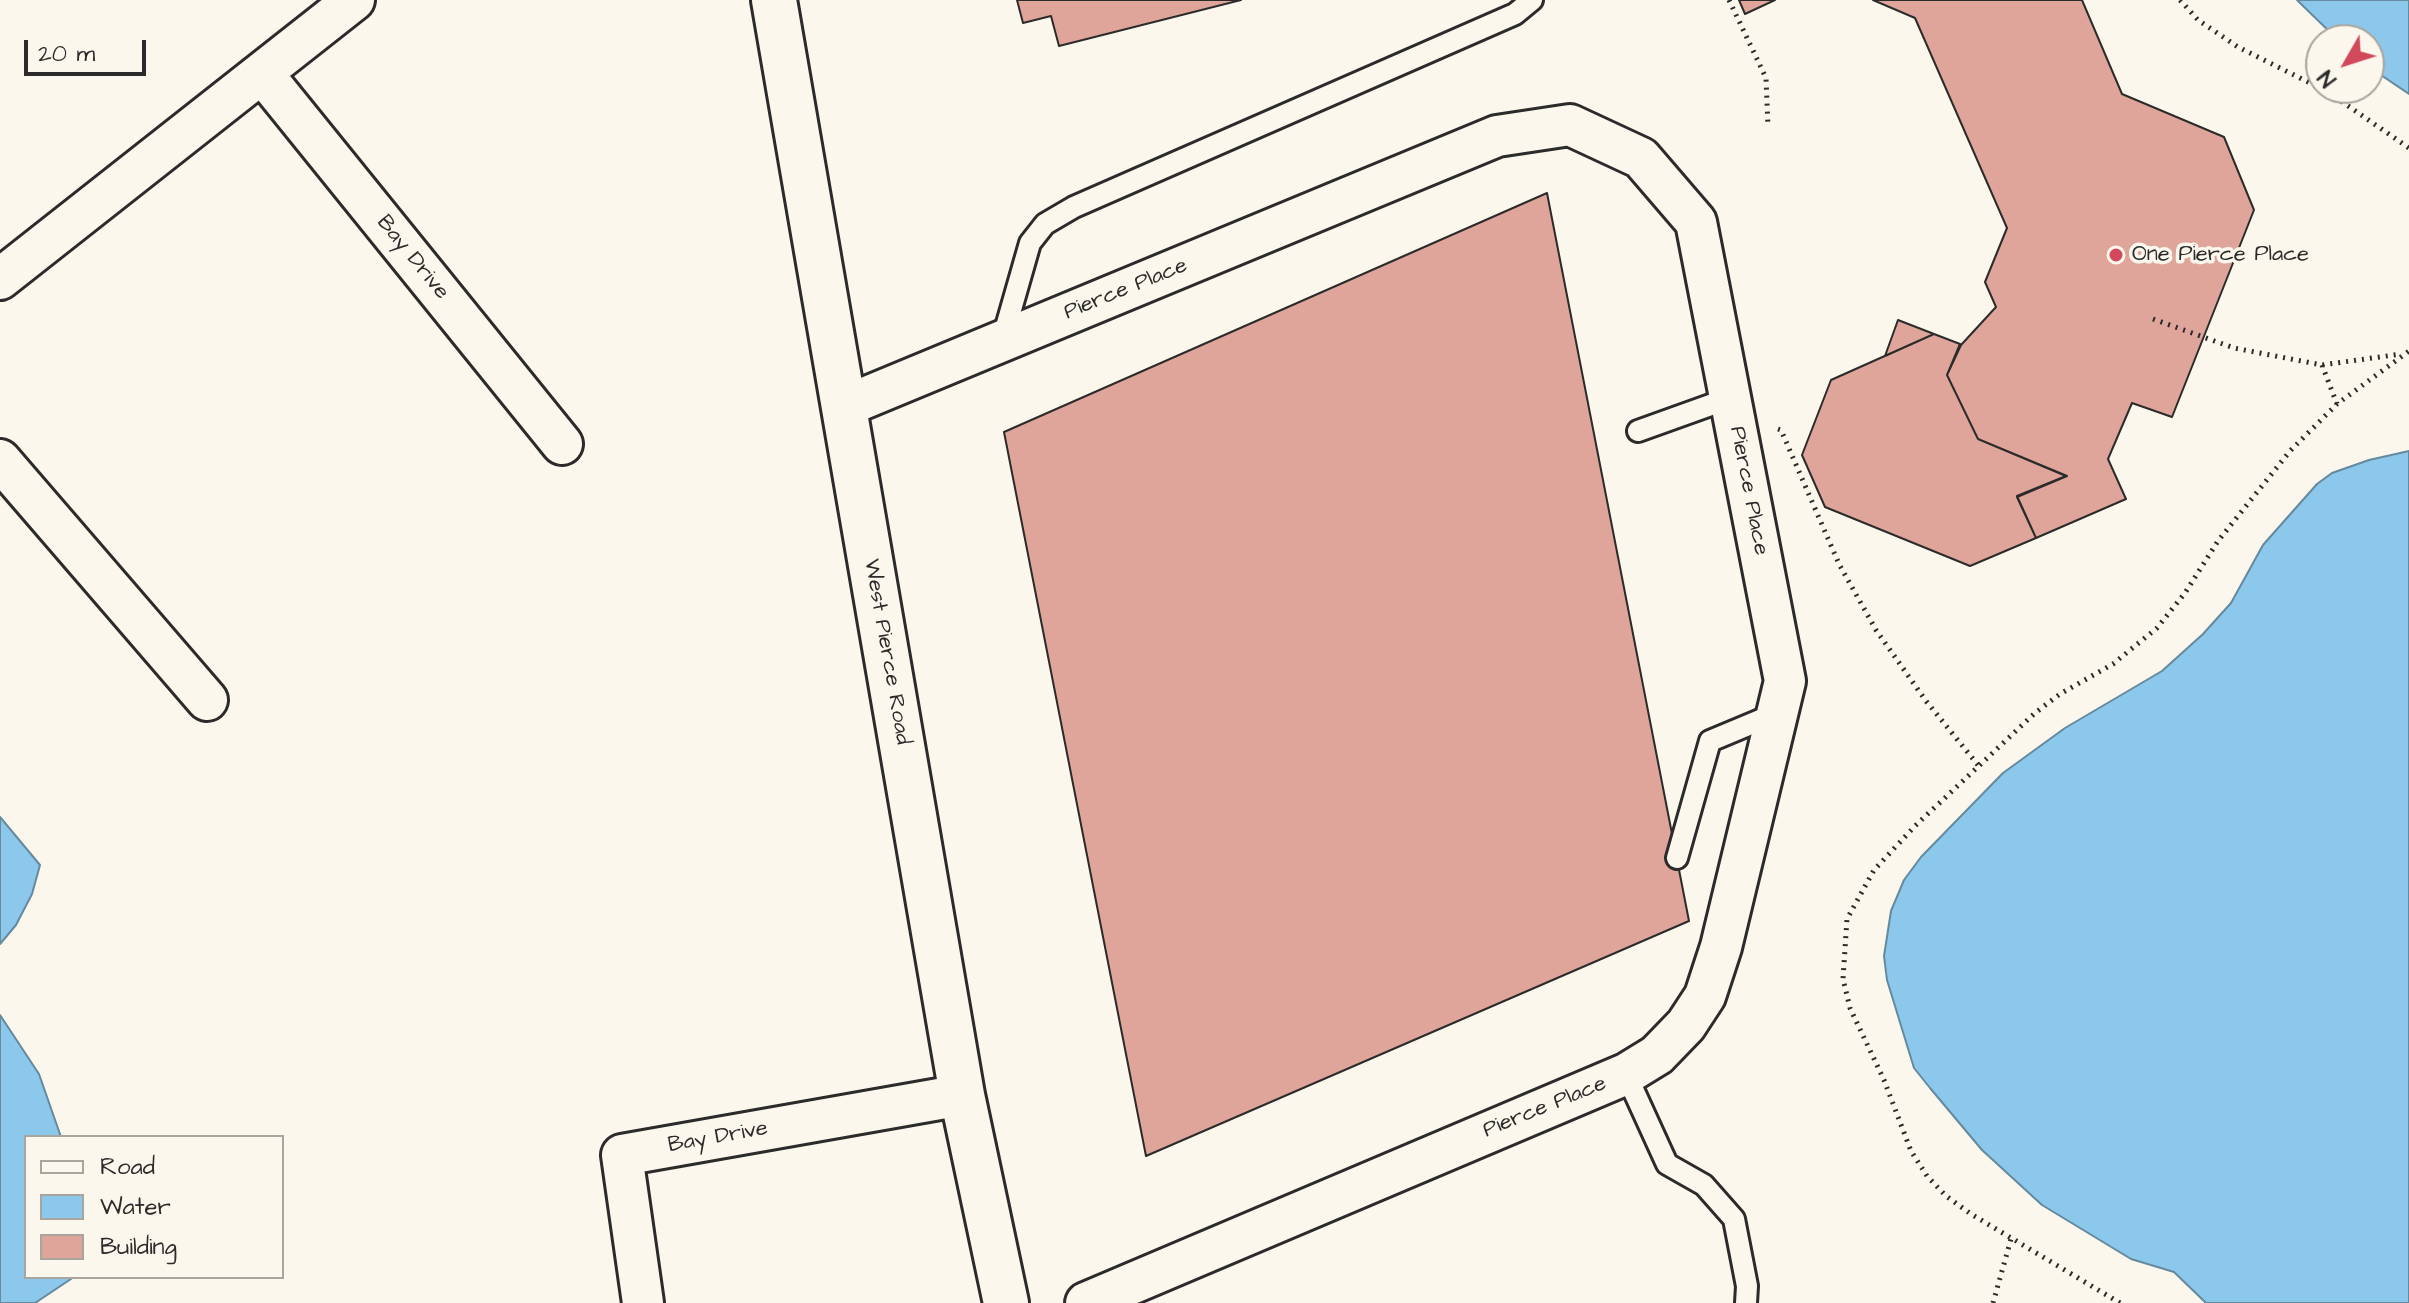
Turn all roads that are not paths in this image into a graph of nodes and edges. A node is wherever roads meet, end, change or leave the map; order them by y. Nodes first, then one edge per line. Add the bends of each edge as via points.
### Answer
1 (354, 0) edge
2 (774, 0) edge
3 (1532, 0) edge
4 (262, 73) junction
5 (0, 279) edge
6 (1002, 341) junction
7 (1730, 398) junction
8 (843, 407) junction
9 (1638, 431) dead end
10 (562, 444) dead end
11 (0, 460) edge
12 (207, 700) dead end
13 (1777, 713) junction
14 (1677, 858) dead end
15 (1626, 1074) junction
16 (962, 1095) junction
17 (643, 1303) edge
18 (1006, 1303) edge
19 (1086, 1303) edge
20 (1746, 1303) edge

1 - 4 street
2 - 8 street, West Pierce Road
3 - 6 lane via 1515,14 1045,224 1030,243
4 - 5 street
4 - 10 street, Bay Drive
6 - 7 street, Pierce Place via 1497,136 1570,125 1641,158 1696,222
6 - 8 street, Pierce Place
7 - 9 lane
7 - 13 street, Pierce Place via 1785,681
8 - 16 street, West Pierce Road
11 - 12 street
13 - 14 lane via 1710,741
13 - 15 street, Pierce Place via 1711,982 1686,1025 1657,1055
15 - 19 street, Pierce Place
15 - 20 lane via 1667,1164 1704,1185 1734,1219
16 - 17 street, Bay Drive via 622,1155
16 - 18 street, West Pierce Road

